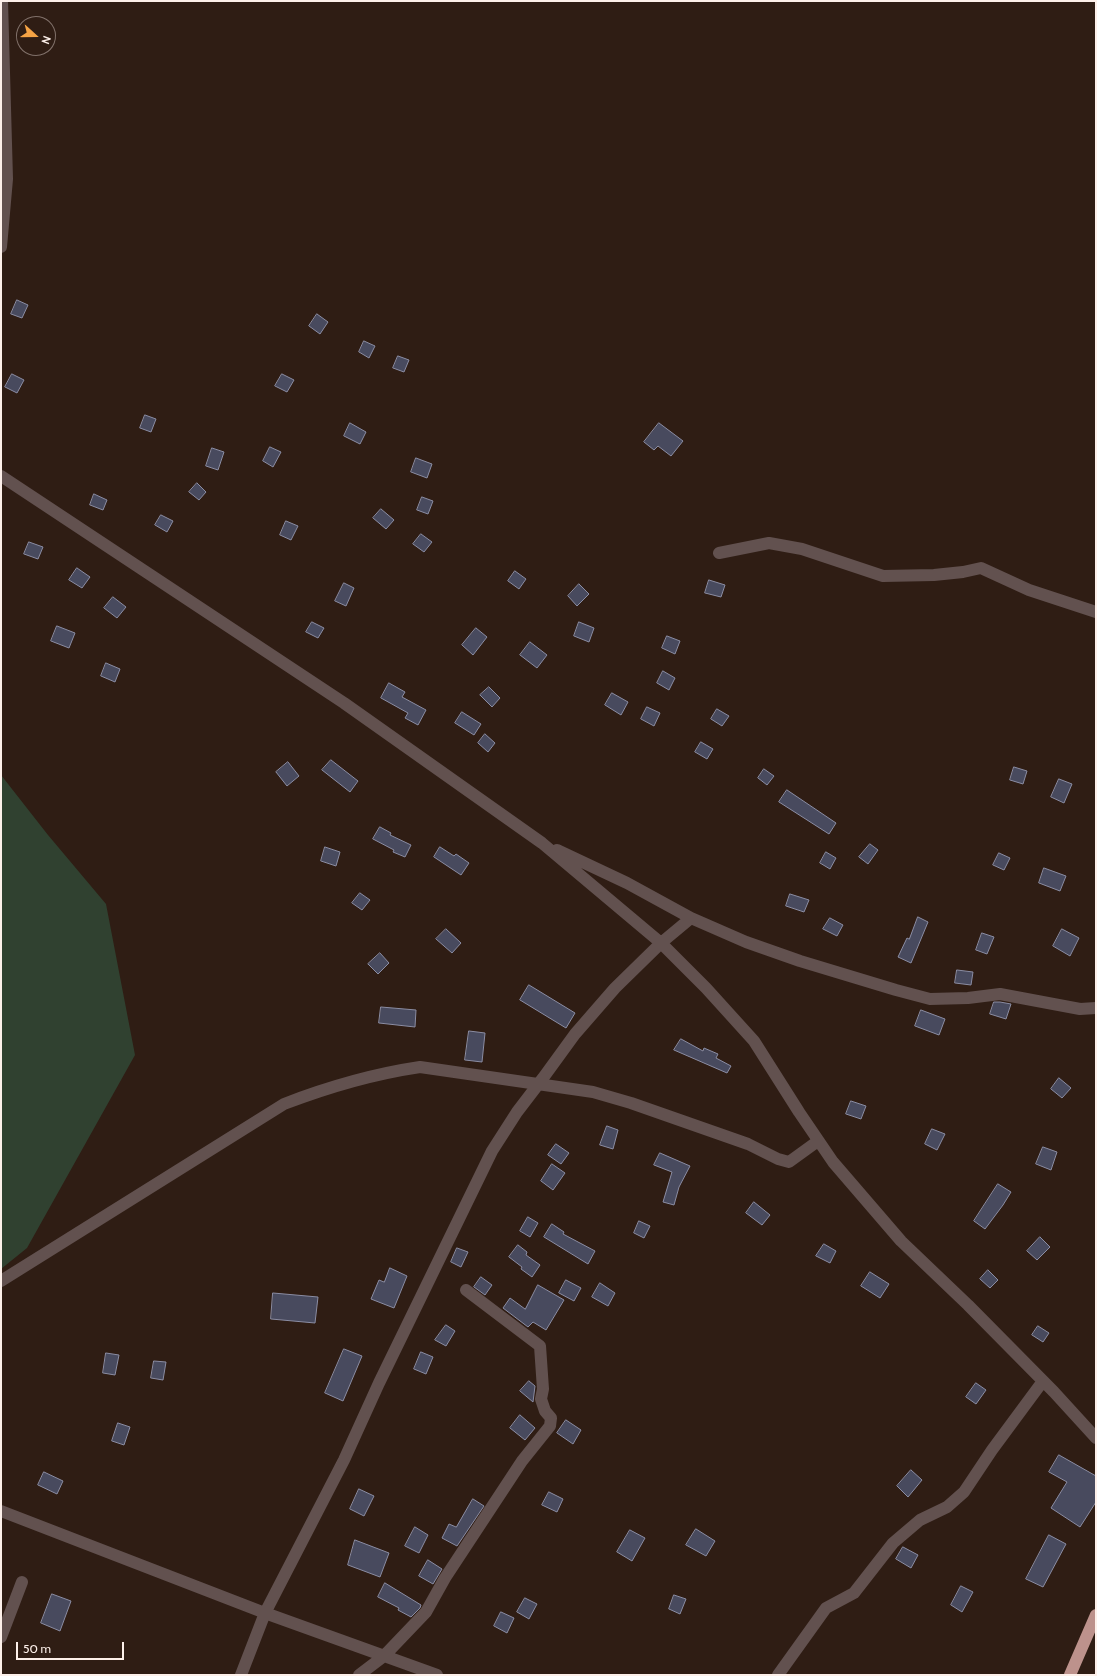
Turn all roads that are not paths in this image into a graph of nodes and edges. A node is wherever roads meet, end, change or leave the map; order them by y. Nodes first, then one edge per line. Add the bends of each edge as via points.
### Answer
1 (2, 1) edge
2 (1, 247) edge
3 (1, 476) edge
4 (719, 553) dead end
5 (1096, 612) edge
6 (542, 843) junction
7 (691, 918) junction
8 (661, 943) junction
9 (1096, 1008) edge
10 (538, 1085) junction
11 (818, 1141) junction
12 (1, 1281) edge
13 (466, 1290) dead end
14 (1043, 1381) junction
15 (1096, 1438) edge
16 (1, 1511) edge
17 (22, 1582) dead end
18 (265, 1613) junction
19 (1096, 1615) edge
20 (1, 1637) edge
21 (384, 1656) junction
22 (241, 1675) edge
23 (360, 1675) edge
24 (437, 1675) edge
25 (778, 1675) edge
26 (1070, 1675) edge

1 - 2 street via 8,179
3 - 6 street via 344,703
4 - 5 street via 769,543 802,550 883,576 934,575 981,568 1029,590
6 - 7 street via 627,883
6 - 8 street
7 - 8 street
7 - 9 street via 746,942 793,958 930,999 1000,994 1080,1009
8 - 10 street via 615,988 575,1034
8 - 11 street via 754,1041
10 - 11 street via 594,1092 632,1103 748,1144 778,1160 789,1162
10 - 12 street via 420,1067 328,1088 284,1104
10 - 18 street via 492,1150 344,1460
11 - 14 street via 832,1162 902,1241
13 - 21 street via 540,1346 543,1389 541,1400 551,1418 550,1426 522,1460 445,1578 426,1612
14 - 15 street
14 - 25 street via 964,1492 947,1507 920,1520 892,1543 854,1593 826,1608
16 - 18 street
17 - 20 street
18 - 21 street
18 - 22 street
19 - 26 highway
21 - 23 street
21 - 24 street

